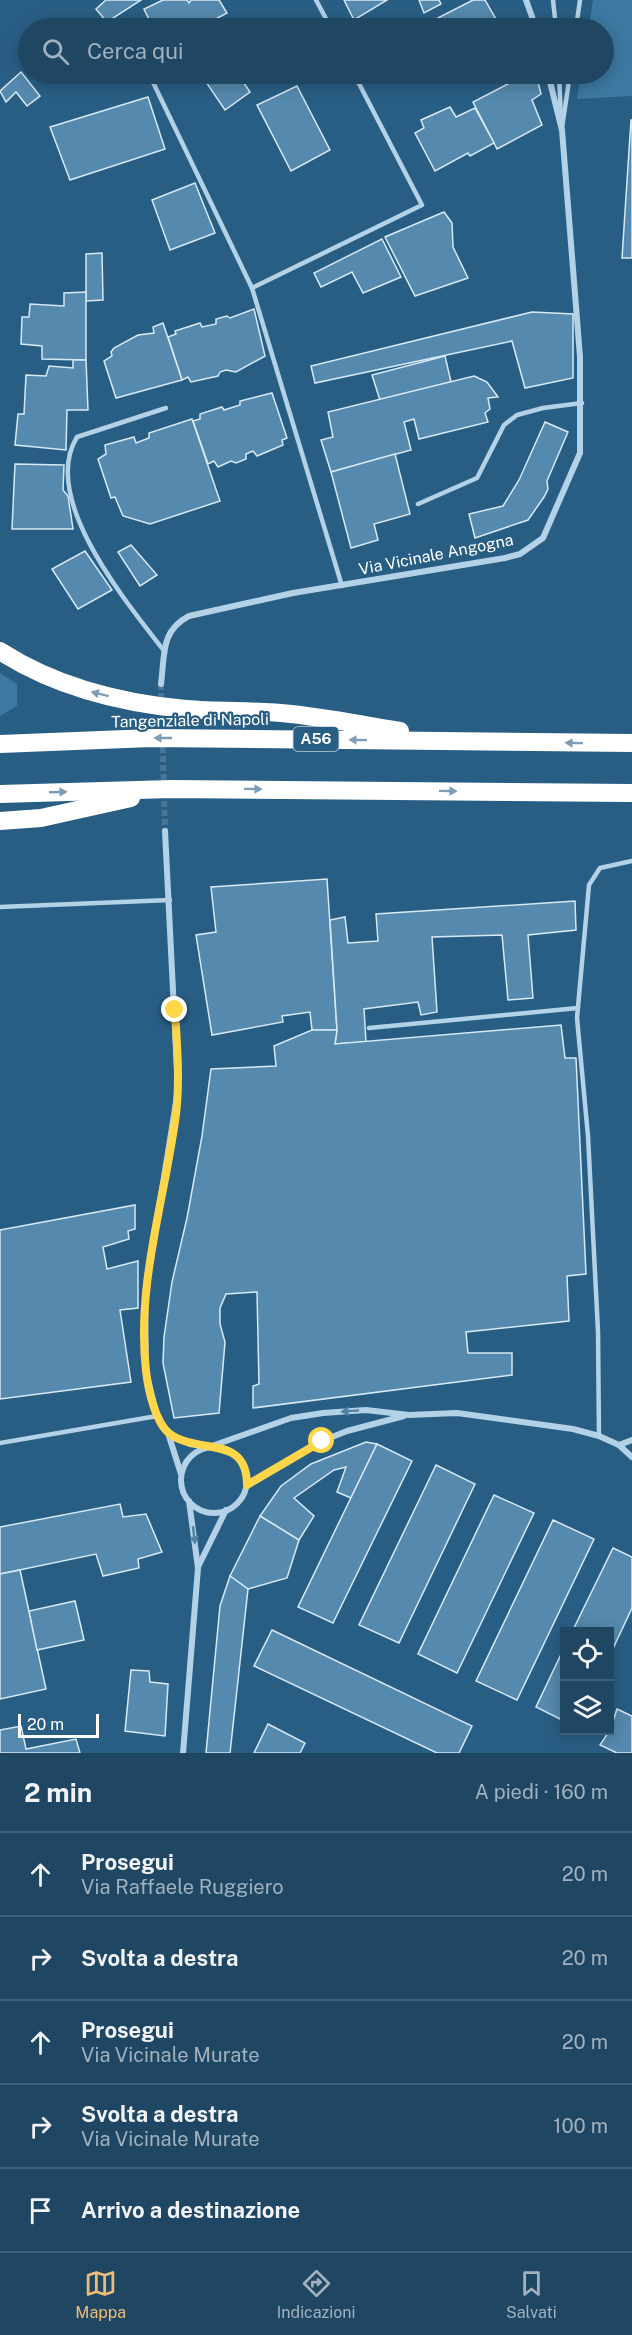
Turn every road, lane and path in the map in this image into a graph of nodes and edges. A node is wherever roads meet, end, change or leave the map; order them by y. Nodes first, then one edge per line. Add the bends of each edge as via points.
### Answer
1 (316, 0) edge
2 (526, 0) edge
3 (553, 0) edge
4 (580, 0) edge
5 (326, 18) edge
6 (532, 18) edge
7 (555, 18) edge
8 (577, 18) edge
9 (154, 84) edge
10 (359, 84) edge
11 (550, 84) edge
12 (560, 84) edge
13 (569, 84) edge
14 (562, 130) junction
15 (252, 288) junction
16 (582, 403) junction
17 (166, 408) dead end
18 (418, 504) dead end
19 (342, 586) junction
20 (0, 651) edge
21 (165, 652) junction
22 (161, 684) tunnel mouth
23 (470, 742) junction
24 (632, 743) edge
25 (0, 744) edge
26 (171, 789) junction
27 (0, 794) edge
28 (632, 794) edge
29 (0, 821) edge
30 (165, 831) tunnel mouth
31 (632, 861) edge
32 (170, 900) junction
33 (0, 907) edge
34 (578, 1008) junction
35 (369, 1028) dead end
36 (409, 1415) junction
37 (157, 1416) junction
38 (168, 1433) junction
39 (599, 1436) junction
40 (632, 1440) edge
41 (0, 1443) edge
42 (619, 1445) junction
43 (209, 1447) junction
44 (632, 1456) edge
45 (181, 1474) junction
46 (247, 1485) junction
47 (189, 1502) junction
48 (226, 1510) junction
49 (198, 1568) junction
50 (183, 1753) edge

1 - 5 lane
2 - 6 street
3 - 7 lane
4 - 8 lane
9 - 15 lane
10 - 15 lane via 422,205
11 - 14 street, Via Vicinale Angogna
12 - 14 lane
13 - 14 lane
14 - 16 street, Via Vicinale Angogna
15 - 19 lane
16 - 18 lane via 517,415 504,425 477,478
16 - 19 street, Via Vicinale Angogna via 580,453 543,537 520,554 505,558
17 - 21 lane via 78,437 67,463 80,527 128,603
19 - 21 street, Via Vicinale Angogna via 189,616 175,623 168,633
23 -> 20 highway via 290,714 184,709 114,698 68,686 27,669
21 - 22 street, Via Vicinale Angogna
24 -> 23 highway, Tangenziale di Napoli / A56
23 -> 25 highway, Tangenziale di Napoli / A56 via 151,738
27 -> 26 highway
26 -> 28 highway
26 - 29 highway via 41,818
30 - 32 street
31 - 34 lane via 600,868 589,885
32 - 33 lane
32 - 37 street via 178,1090 145,1295 146,1372
34 - 35 lane
34 - 39 lane via 598,1331
36 - 39 street via 457,1413
36 -> 43 street via 366,1410 291,1418
36 - 46 street via 339,1434
37 - 38 street
37 - 41 lane
38 - 43 street via 190,1444
38 - 45 street
39 - 42 street
40 - 42 street
42 - 44 street
43 - 45 street via 191,1456
43 - 46 street via 222,1447 237,1457 247,1473
45 - 47 street
46 - 48 street via 236,1505
47 - 48 street via 206,1512
47 -> 49 street
48 - 49 street
49 - 50 street

